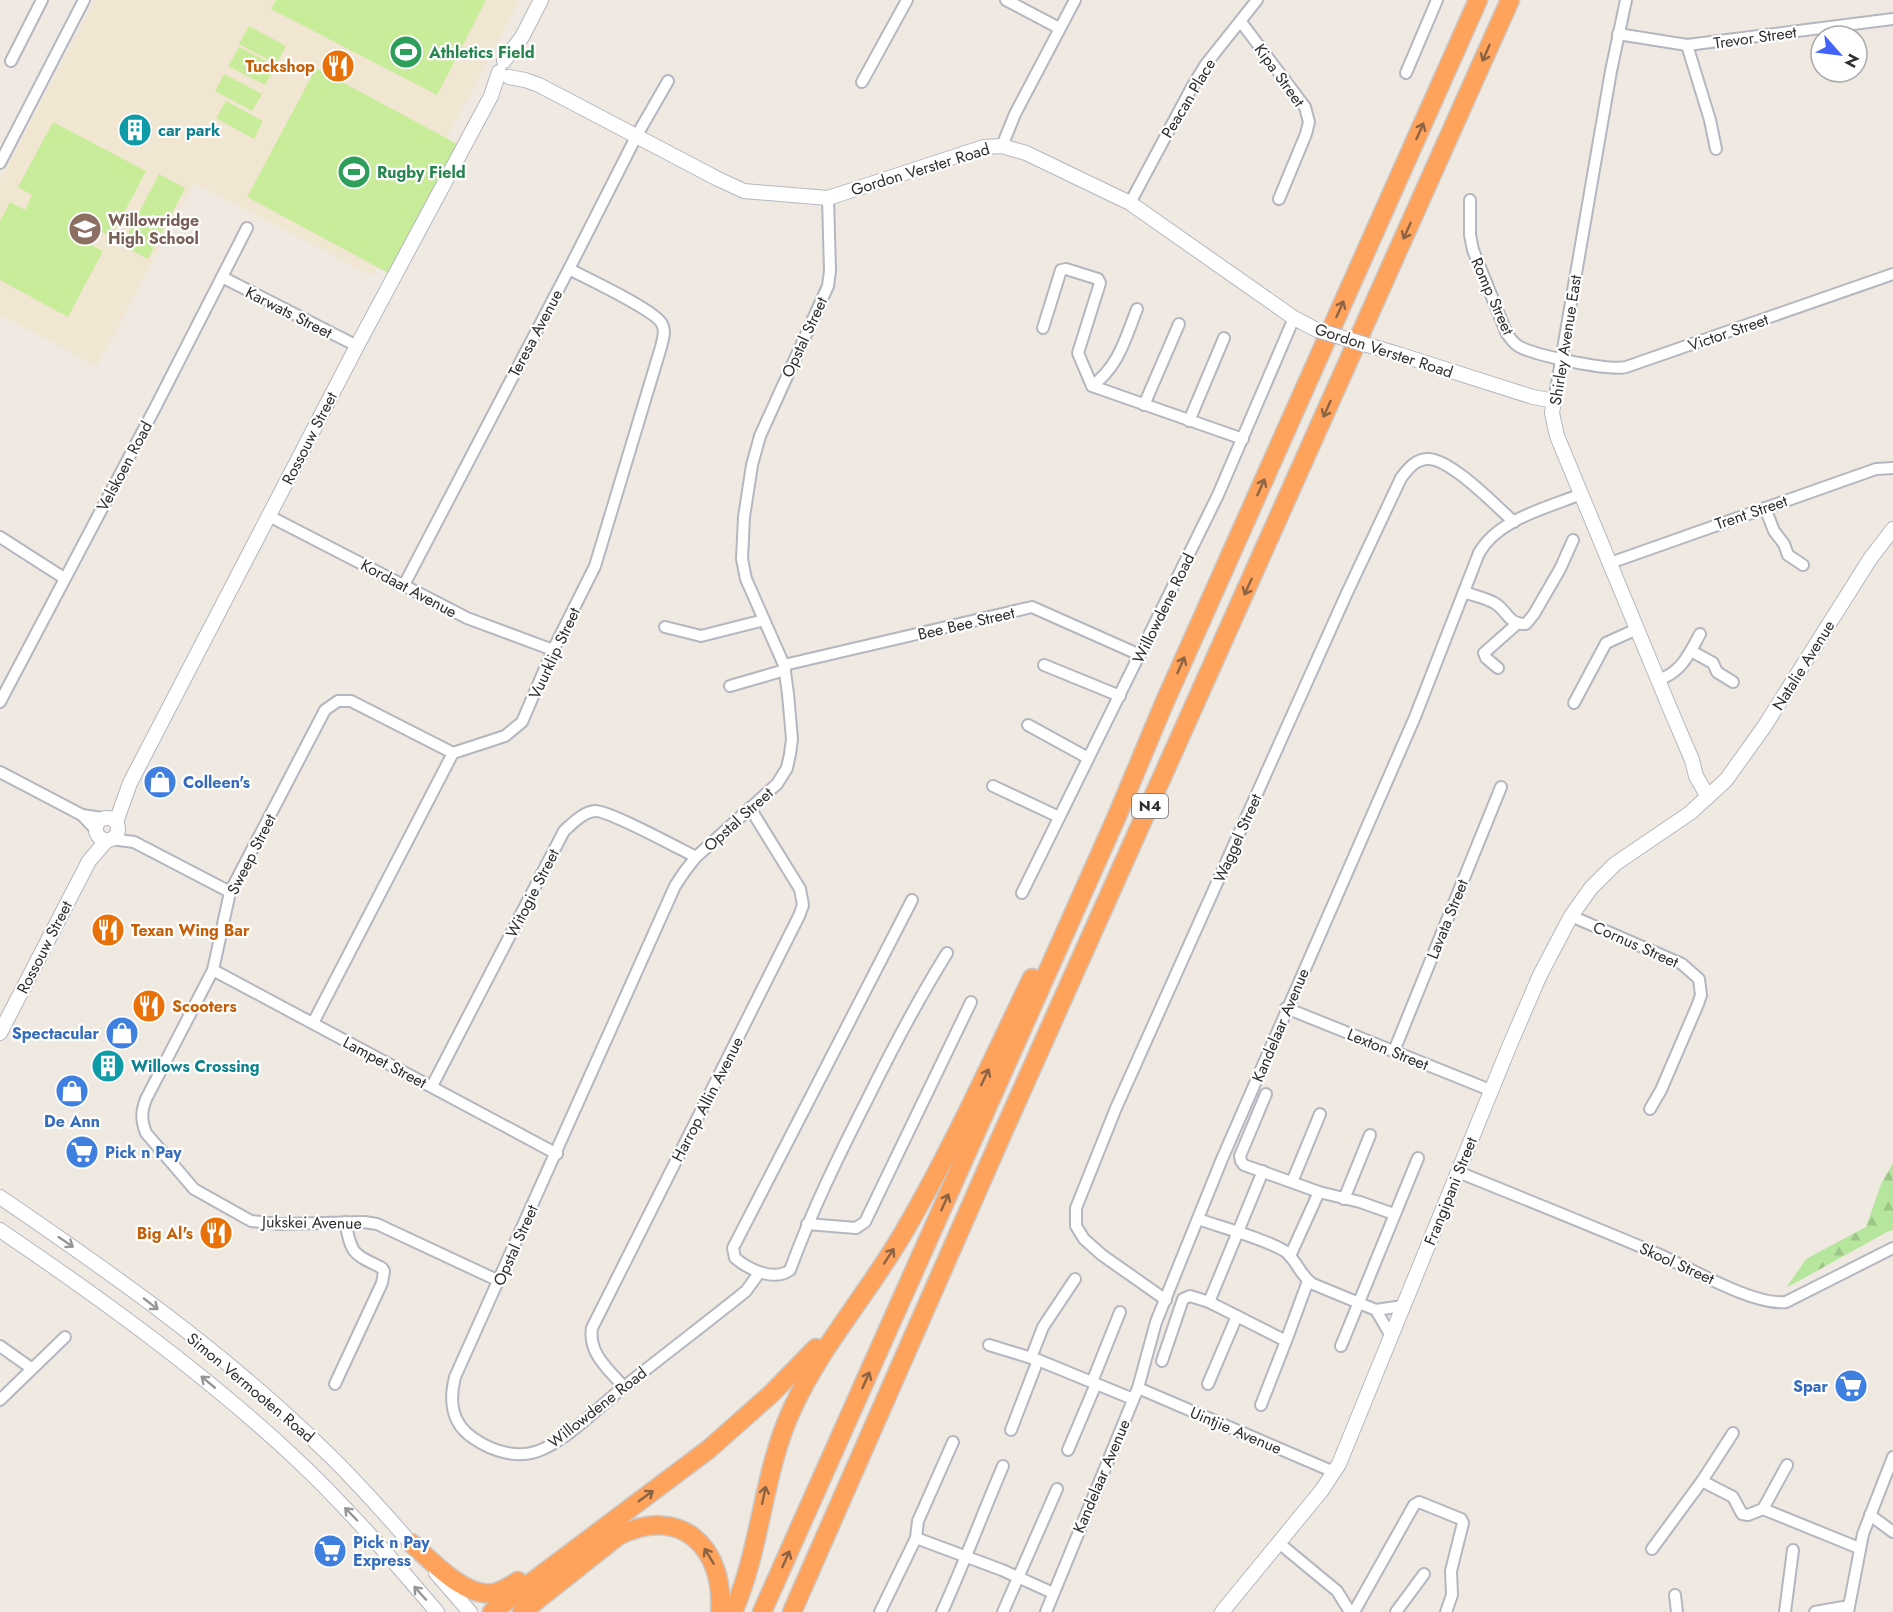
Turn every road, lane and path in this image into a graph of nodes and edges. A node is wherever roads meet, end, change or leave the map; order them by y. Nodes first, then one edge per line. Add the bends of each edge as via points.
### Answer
1 (42, 0) edge
2 (84, 0) edge
3 (541, 0) edge
4 (907, 0) edge
5 (1006, 0) edge
6 (1075, 0) edge
7 (1257, 0) edge
8 (1437, 0) edge
9 (1478, 0) edge
10 (1512, 0) edge
11 (1626, 0) edge
12 (1893, 19) edge
13 (1241, 22) junction
14 (1059, 28) junction
15 (1618, 34) junction
16 (1687, 45) junction
17 (10, 61) dead end
18 (508, 70) junction
19 (1406, 73) dead end
20 (668, 81) dead end
21 (862, 82) dead end
22 (637, 135) junction
23 (1002, 146) junction
24 (1716, 149) dead end
25 (1, 158) edge
26 (828, 198) junction
27 (1279, 199) dead end
28 (1470, 200) dead end
29 (1130, 203) junction
30 (247, 228) dead end
31 (569, 269) junction
32 (1893, 274) edge
33 (222, 277) junction
34 (1137, 309) dead end
35 (1294, 318) junction
36 (1179, 324) dead end
37 (1043, 328) dead end
38 (1224, 338) dead end
39 (357, 346) junction
40 (1561, 358) junction
41 (1092, 386) junction
42 (1554, 401) junction
43 (1144, 405) junction
44 (1189, 421) junction
45 (1243, 439) junction
46 (1893, 468) edge
47 (1581, 494) junction
48 (1765, 508) junction
49 (269, 516) junction
50 (1514, 522) junction
51 (1893, 530) edge
52 (0, 537) edge
53 (1573, 540) dead end
54 (1610, 563) junction
55 (1803, 565) dead end
56 (64, 578) junction
57 (404, 585) junction
58 (1464, 592) junction
59 (764, 620) junction
60 (1518, 623) junction
61 (665, 627) dead end
62 (1637, 628) junction
63 (1700, 634) dead end
64 (553, 650) junction
65 (1691, 651) junction
66 (1140, 655) junction
67 (1044, 665) dead end
68 (784, 668) junction
69 (1498, 668) dead end
70 (1658, 680) junction
71 (1733, 682) dead end
72 (730, 686) dead end
73 (1120, 696) junction
74 (0, 702) edge
75 (1574, 703) dead end
76 (1163, 706) junction
77 (1028, 725) dead end
78 (453, 753) junction
79 (1088, 758) junction
80 (0, 772) edge
81 (993, 786) dead end
82 (1500, 787) dead end
83 (1708, 797) junction
84 (750, 808) junction
85 (1059, 817) junction
86 (105, 824) junction
87 (109, 839) junction
88 (134, 842) junction
89 (696, 857) junction
90 (89, 861) junction
91 (230, 892) junction
92 (1022, 894) dead end
93 (912, 900) dead end
94 (1571, 916) junction
95 (947, 952) dead end
96 (213, 970) junction
97 (971, 1002) dead end
98 (1286, 1008) junction
99 (313, 1023) junction
100 (0, 1033) edge
101 (1394, 1051) junction
102 (432, 1086) junction
103 (1490, 1090) junction
104 (1266, 1094) dead end
105 (1650, 1108) dead end
106 (1320, 1114) dead end
107 (146, 1133) joint
108 (1370, 1135) dead end
109 (557, 1154) junction
110 (1418, 1158) dead end
111 (1263, 1172) junction
112 (1458, 1172) junction
113 (1292, 1182) junction
114 (1318, 1192) junction
115 (0, 1197) edge
116 (1344, 1199) junction
117 (1394, 1214) junction
118 (1198, 1220) junction
119 (345, 1222) junction
120 (807, 1224) junction
121 (0, 1230) edge
122 (1237, 1233) junction
123 (1893, 1248) edge
124 (1290, 1256) junction
125 (759, 1272) junction
126 (1075, 1279) dead end
127 (500, 1281) junction
128 (1308, 1281) junction
129 (1166, 1300) junction
130 (1209, 1302) junction
131 (1358, 1302) junction
132 (856, 1304) junction
133 (1403, 1306) junction
134 (1376, 1310) junction
135 (1120, 1312) dead end
136 (1237, 1316) junction
137 (1391, 1336) junction
138 (65, 1337) dead end
139 (1286, 1341) junction
140 (989, 1345) dead end
141 (0, 1346) edge
142 (1341, 1346) dead end
143 (1035, 1359) junction
144 (1162, 1361) dead end
145 (31, 1368) junction
146 (455, 1377) joint
147 (1094, 1383) junction
148 (335, 1384) dead end
149 (1208, 1384) dead end
150 (624, 1387) junction
151 (1138, 1388) junction
152 (1133, 1399) junction
153 (0, 1400) edge
154 (1261, 1405) dead end
155 (1011, 1430) dead end
156 (1733, 1433) dead end
157 (952, 1442) dead end
158 (1068, 1450) dead end
159 (1893, 1457) edge
160 (1787, 1465) dead end
161 (1003, 1466) dead end
162 (1334, 1472) junction
163 (1702, 1481) junction
164 (1057, 1489) dead end
165 (1764, 1509) junction
166 (1870, 1515) junction
167 (599, 1531) junction
168 (1893, 1532) edge
169 (915, 1538) junction
170 (1279, 1542) junction
171 (411, 1543) junction
172 (1859, 1548) junction
173 (1652, 1549) dead end
174 (1793, 1550) dead end
175 (966, 1557) junction
176 (1424, 1574) dead end
177 (1019, 1578) junction
178 (558, 1582) junction
179 (1053, 1593) junction
180 (1675, 1595) dead end
181 (1848, 1609) edge
182 (437, 1612) edge
183 (470, 1612) edge
184 (492, 1612) edge
185 (522, 1612) edge
186 (536, 1612) edge
187 (720, 1612) edge
188 (733, 1612) edge
189 (762, 1612) edge
190 (792, 1612) edge
191 (880, 1612) edge
192 (942, 1612) edge
193 (1003, 1612) edge
194 (1046, 1612) edge
195 (1222, 1612) edge
196 (1352, 1612) edge
197 (1396, 1612) edge
198 (1446, 1612) edge
199 (1677, 1612) edge
200 (1785, 1612) edge
201 (1815, 1612) edge

1 - 17 street
2 - 25 street
3 - 18 street, Rossouw Street
4 - 21 street
5 - 14 street
6 - 14 street
7 - 13 street, Peacan Place
8 - 19 street
76 -> 9 highway, N4
10 -> 190 highway, N4
11 - 15 street, Shirley Avenue East
12 - 16 street, Trevor Street
13 - 27 street, Kipa Street via 1308,116 1306,134
13 - 29 street, Peacan Place via 1206,64
14 - 23 street
15 - 16 street, Trevor Street
15 - 40 street, Shirley Avenue East
16 - 24 street
18 - 22 street, Gordon Verster Road
18 - 39 street, Rossouw Street
20 - 22 street, Teresa Avenue
22 - 26 street, Gordon Verster Road via 744,191
22 - 31 street, Teresa Avenue
23 - 26 street, Gordon Verster Road via 966,152
23 - 29 street, Gordon Verster Road via 1036,157
26 - 59 street, Opstal Street via 828,286 760,436 744,517 742,559
28 - 40 street, Romp Street via 1473,250 1507,334 1519,346
29 - 35 street, Gordon Verster Road
30 - 33 street, Velskoen Road
31 - 57 street, Teresa Avenue
31 - 64 street, Vuurklip Street via 652,314 664,332 595,566
32 - 40 street, Victor Street via 1626,367
33 - 39 street, Karwats Street
33 - 56 street, Velskoen Road
34 - 41 street via 1111,368
35 - 42 street, Gordon Verster Road, bridge via 1317,330
35 - 45 street, Willowdene Road
36 - 43 street
37 - 41 street via 1061,270 1098,279 1078,352
38 - 44 street
39 - 49 street, Rossouw Street
40 - 42 street, Shirley Avenue East
41 - 43 street
42 - 47 street, Shirley Avenue East via 1552,413 1557,436
43 - 44 street
44 - 45 street
45 - 66 street, Willowdene Road
46 - 48 street, Trent Street via 1876,469
47 - 50 street, Kandelaar Avenue
47 - 54 street, Shirley Avenue East
48 - 54 street, Trent Street
48 - 55 street via 1788,555
49 - 57 street, Kordaat Avenue
49 - 86 street, Rossouw Street
50 - 58 street, Kandelaar Avenue via 1486,541
50 - 129 street, Waggel Street via 1439,460 1427,459 1409,467 1346,595 1169,990 1090,1171 1075,1216 1079,1232 1092,1247
51 - 83 street, Natalie Avenue via 1850,589 1752,744
52 - 56 street
53 - 60 street via 1534,614 1526,624
54 - 62 street, Shirley Avenue East
56 - 74 street, Velskoen Road
57 - 64 street, Kordaat Avenue via 475,622
58 - 60 street via 1496,604
58 - 98 street, Kandelaar Avenue via 1415,717
59 - 61 street via 701,636
59 - 68 street, Opstal Street
60 - 69 street via 1484,653
62 - 70 street, Shirley Avenue East
62 - 75 street via 1606,643
63 - 65 street
64 - 78 street, Vuurklip Street via 515,730
65 - 70 street via 1681,666
65 - 71 street via 1713,663 1717,672
66 - 68 street, Bee Bee Street via 1032,607
66 - 73 street, Willowdene Road
67 - 73 street
68 - 72 street, Bee Bee Street
68 - 84 street, Opstal Street via 792,739 787,768 777,784
70 - 83 street, Shirley Avenue East
73 - 79 street, Willowdene Road
132 -> 76 highway via 904,1233 960,1130
189 -> 76 highway, N4
77 - 79 street
78 - 91 street, Sweep Street via 351,701 331,704
78 - 99 street
79 - 85 street, Willowdene Road
80 - 86 street
81 - 85 street
82 - 101 street, Lavata Street
83 - 94 street, Frangipani Street via 1615,864
84 - 89 street, Opstal Street
84 - 150 street, Harrop Allin Avenue via 800,889 800,916 592,1328 590,1336 597,1357
85 - 92 street, Willowdene Road
86 - 87 street via 98,836
86 - 88 street
86 - 90 street, Rossouw Street
87 - 88 street
87 - 90 street, Rossouw Street
88 - 91 street
89 - 102 street, Witogie Street via 611,815 595,811 578,818 564,831
89 - 109 street, Opstal Street via 675,886
90 - 100 street, Rossouw Street
91 - 96 street, Sweep Street
93 - 125 street via 733,1248 735,1258
94 - 103 street, Frangipani Street via 1540,975
94 - 105 street, Cornus Street via 1682,964 1699,980 1698,1004
95 - 120 street via 889,1054
96 - 99 street, Lampet Street
96 - 107 street, Sweep Street via 141,1111
97 - 120 street via 865,1222 856,1228
98 - 101 street, Lexton Street
98 - 118 street, Kandelaar Avenue
99 - 102 street, Lampet Street
101 - 103 street, Lexton Street
102 - 109 street, Lampet Street
103 - 112 street, Frangipani Street
104 - 111 street via 1240,1156 1244,1165
106 - 113 street
107 - 119 street, Jukskei Avenue via 194,1189 251,1221
108 - 116 street
109 - 127 street, Opstal Street
110 - 117 street
111 - 113 street
111 - 122 street
112 - 123 street, Skool Street via 1769,1302 1786,1302
112 - 133 street, Frangipani Street
113 - 114 street
114 - 116 street
114 - 124 street
115 -> 171 street, Simon Vermooten Road via 104,1268 273,1402 325,1450
116 - 117 street
117 - 131 street
118 - 122 street
118 - 129 street, Kandelaar Avenue
119 - 127 street, Jukskei Avenue via 377,1224
119 - 148 street via 354,1253 384,1271
120 - 125 street via 790,1270 783,1274
182 -> 121 street, Simon Vermooten Road via 358,1521 268,1434 186,1363
122 - 124 street
122 - 130 street
124 - 128 street
125 - 150 street, Willowdene Road via 746,1292
126 - 143 street via 1043,1327
127 - 146 street, Opstal Street
128 - 131 street
128 - 139 street
129 - 151 street, Kandelaar Avenue
130 - 136 street
130 - 144 street via 1190,1296 1183,1299
131 - 134 street
131 - 142 street
167 -> 132 highway via 736,1426
188 -> 132 highway via 748,1570 769,1472 783,1430 816,1363
133 - 134 street
133 - 137 street, Frangipani Street
134 - 137 street
135 - 147 street
136 - 139 street
136 - 149 street
137 - 162 street, Frangipani Street
138 - 145 street
139 - 154 street
140 - 143 street
141 - 145 street
143 - 147 street
143 - 155 street
145 - 153 street
146 - 150 street, Willowdene Road via 451,1404 462,1428 483,1444 514,1455 542,1449
147 - 152 street
147 - 158 street
151 - 152 street, Kandelaar Avenue
151 - 162 street, Uintjie Avenue
152 - 179 street, Kandelaar Avenue
156 - 163 street
157 - 169 street via 918,1521
159 - 166 street
160 - 165 street
161 - 175 street
162 - 170 street, Frangipani Street
163 - 165 street via 1734,1497 1742,1514
163 - 173 street
164 - 177 street
165 - 172 street
166 - 168 street
166 - 172 street
167 - 171 highway via 504,1590 490,1593 464,1587
167 - 184 highway
169 - 175 street
169 - 191 street
170 - 195 street, Frangipani Street
170 - 196 street via 1337,1591
171 - 183 street, Simon Vermooten Road
172 - 181 street
174 - 200 street
175 - 177 street
175 - 192 street
176 - 197 street
177 - 179 street
177 - 193 street
178 - 185 highway
178 - 186 highway
187 -> 178 highway via 719,1577 713,1561 696,1539 670,1526 652,1525 618,1536
179 - 194 street, Kandelaar Avenue
180 - 199 street
181 - 201 street
196 - 198 street via 1419,1502 1463,1522 1450,1571 1452,1595

